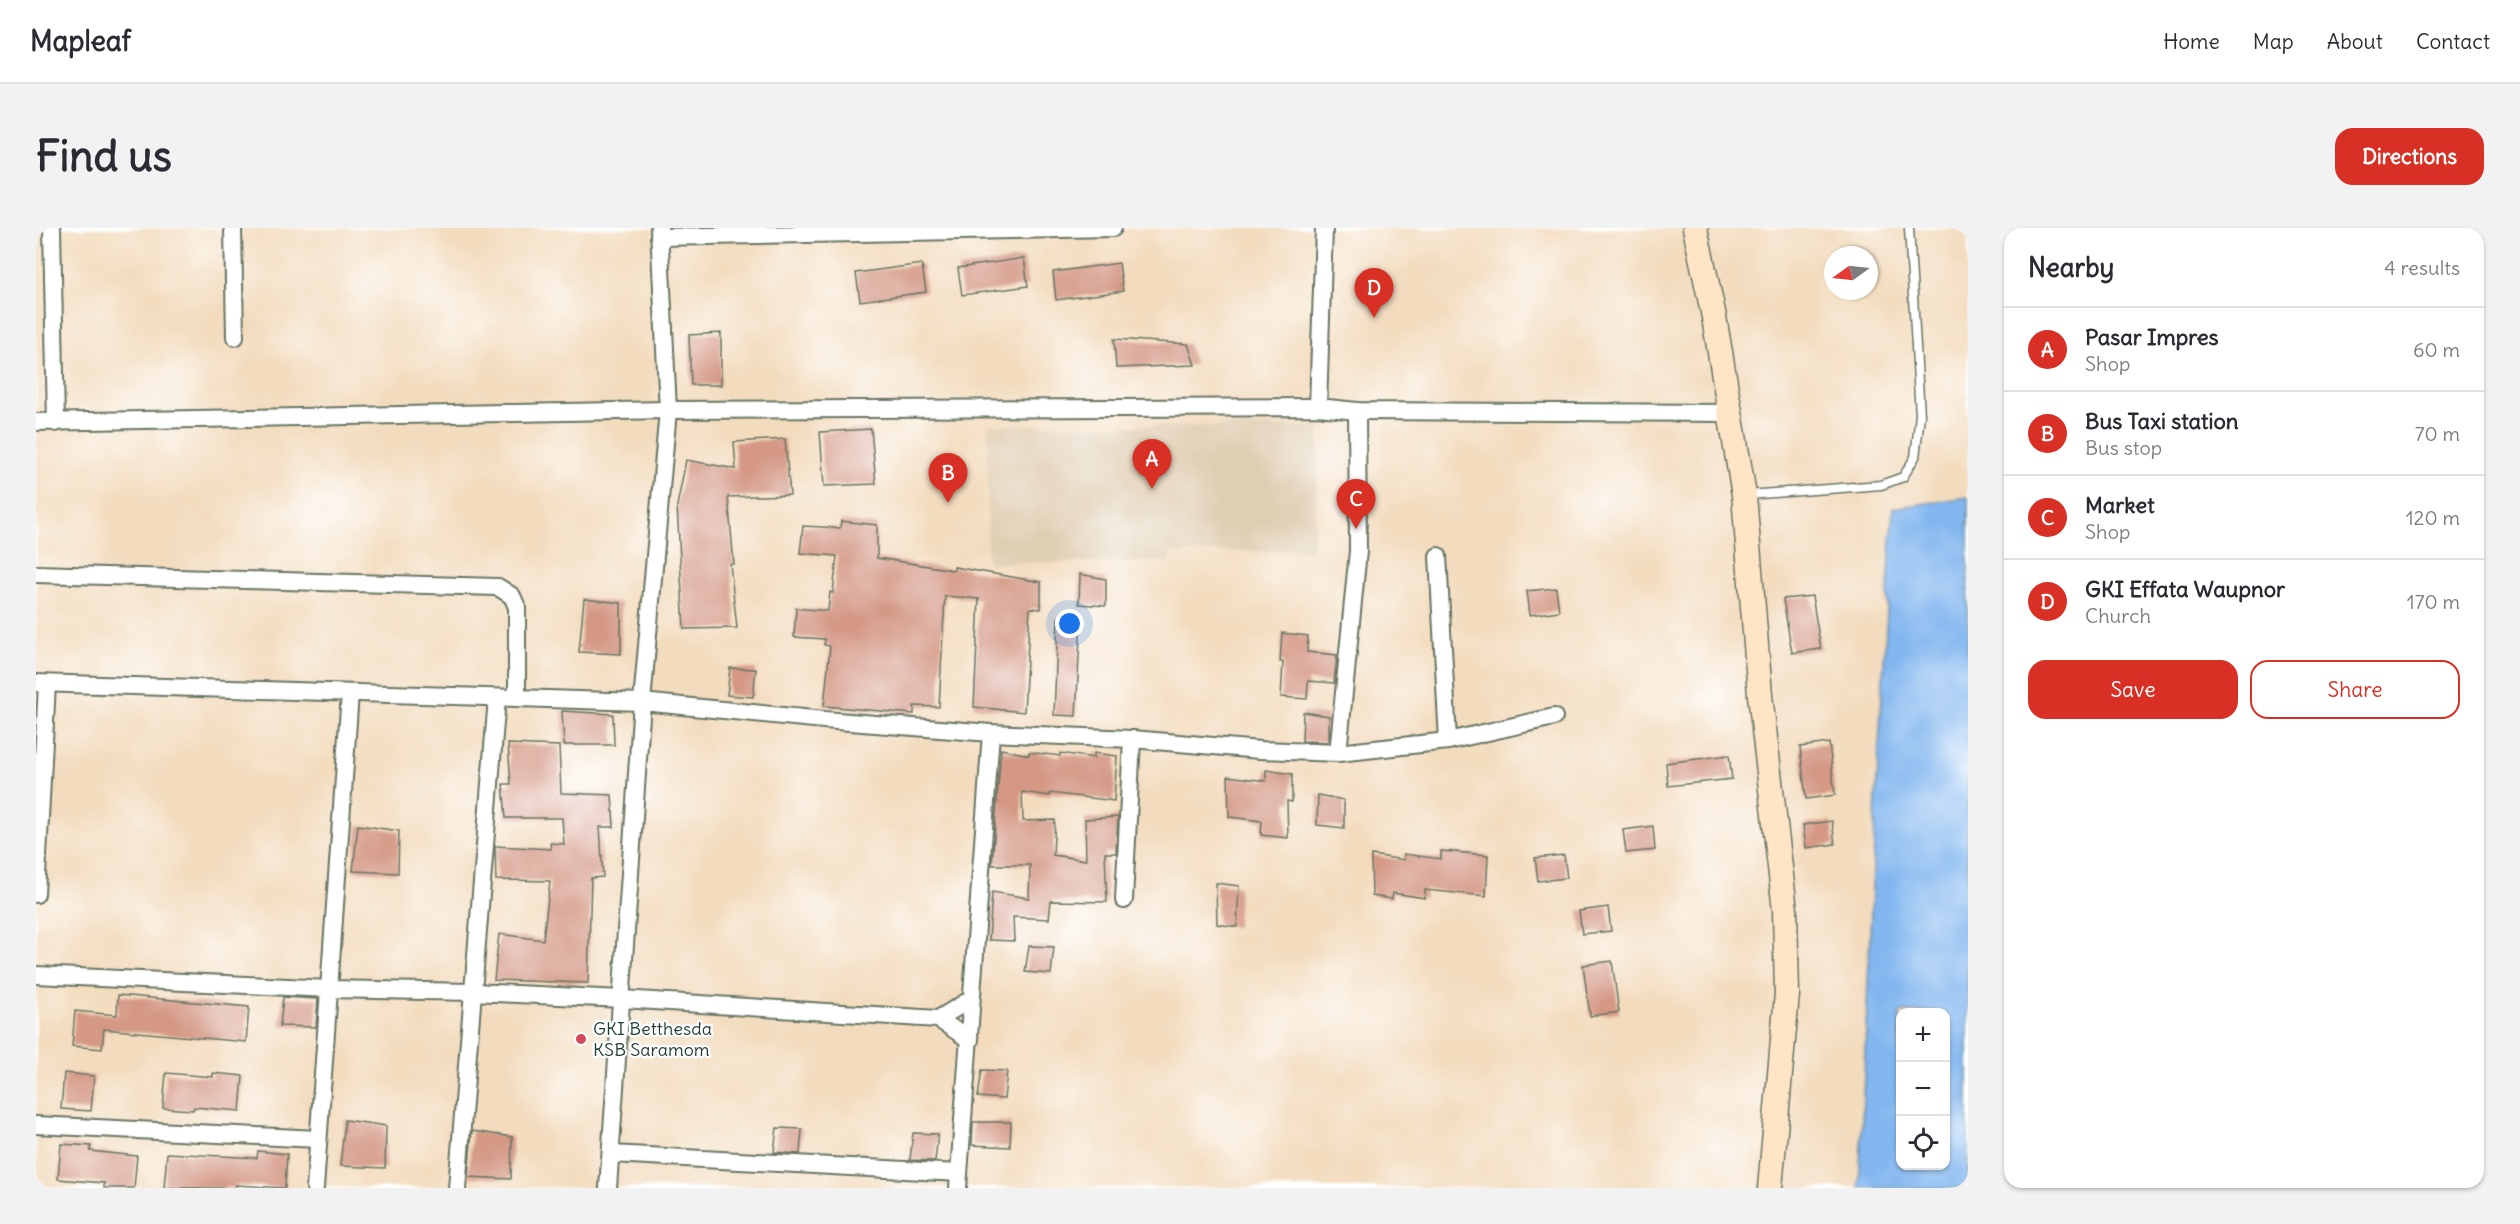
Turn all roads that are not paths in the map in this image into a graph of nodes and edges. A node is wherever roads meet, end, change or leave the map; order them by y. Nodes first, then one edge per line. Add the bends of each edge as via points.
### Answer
1 (52, 228) edge
2 (233, 228) edge
3 (1113, 228) edge
4 (1324, 228) edge
5 (1695, 228) edge
6 (1909, 228) edge
7 (659, 232) edge
8 (235, 337) dead end
9 (1317, 407) junction
10 (668, 410) junction
11 (1357, 411) junction
12 (1731, 413) junction
13 (36, 422) edge
14 (56, 423) junction
15 (1744, 495) junction
16 (1438, 556) dead end
17 (36, 574) edge
18 (41, 683) edge
19 (351, 693) junction
20 (497, 698) junction
21 (517, 698) junction
22 (642, 702) junction
23 (1554, 717) dead end
24 (991, 733) junction
25 (1132, 739) junction
26 (1448, 741) junction
27 (1338, 753) junction
28 (36, 894) edge
29 (1124, 900) dead end
30 (36, 975) edge
31 (329, 989) junction
32 (472, 992) junction
33 (622, 999) junction
34 (971, 999) junction
35 (938, 1019) junction
36 (970, 1040) junction
37 (36, 1125) edge
38 (318, 1139) junction
39 (612, 1154) junction
40 (959, 1181) edge
41 (315, 1188) edge
42 (458, 1188) edge
43 (608, 1188) edge
44 (1770, 1188) edge

1 - 14 street
2 - 8 street
3 - 7 street
4 - 9 street
5 - 12 main road
6 - 15 lane via 1920,415 1916,457 1903,477 1881,485
7 - 10 street
9 - 10 street
9 - 11 street
10 - 14 street
10 - 22 street
11 - 12 street
11 - 27 street via 1358,551
12 - 15 main road
13 - 14 street
15 - 44 main road via 1760,695 1785,910 1787,993
16 - 26 street
17 - 21 street via 498,586 512,596 517,607
18 - 19 street
18 - 28 street
19 - 20 street
19 - 31 street
20 - 21 street
20 - 32 street
21 - 22 street
22 - 24 street
22 - 33 street
23 - 26 street
24 - 25 street
24 - 34 street
25 - 27 street
25 - 29 street
26 - 27 street
30 - 31 street
31 - 32 street
31 - 38 street
32 - 33 street
32 - 42 street
33 - 35 street
33 - 39 street
34 - 35 street
34 - 36 street
35 - 36 street
36 - 40 street
37 - 38 street
38 - 41 street
39 - 40 street
39 - 43 street

